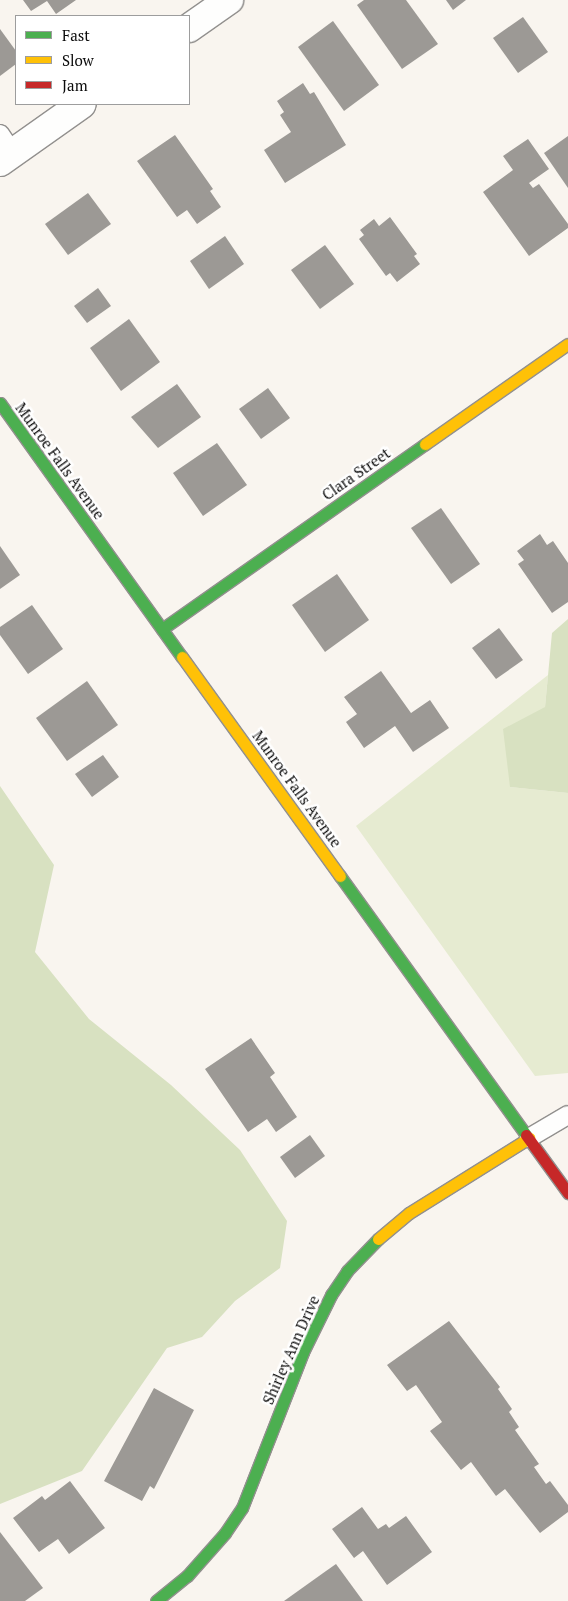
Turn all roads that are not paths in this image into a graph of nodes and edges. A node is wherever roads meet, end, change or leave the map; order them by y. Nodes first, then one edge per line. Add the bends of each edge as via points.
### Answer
1 (229, 0) edge
2 (190, 27) edge
3 (80, 105) edge
4 (4, 149) edge
5 (568, 344) edge
6 (0, 403) edge
7 (162, 629) junction
8 (568, 1115) edge
9 (529, 1138) junction
10 (568, 1193) edge
11 (156, 1601) edge

1 - 2 street
3 - 4 street
5 - 7 street, Clara Street
6 - 7 street, Munroe Falls Avenue
7 - 9 street, Munroe Falls Avenue
8 - 9 lane
9 - 10 street, Munroe Falls Avenue
9 - 11 street, Shirley Ann Drive via 409,1213 387,1230 347,1271 331,1295 303,1352 242,1508 225,1533 187,1576

